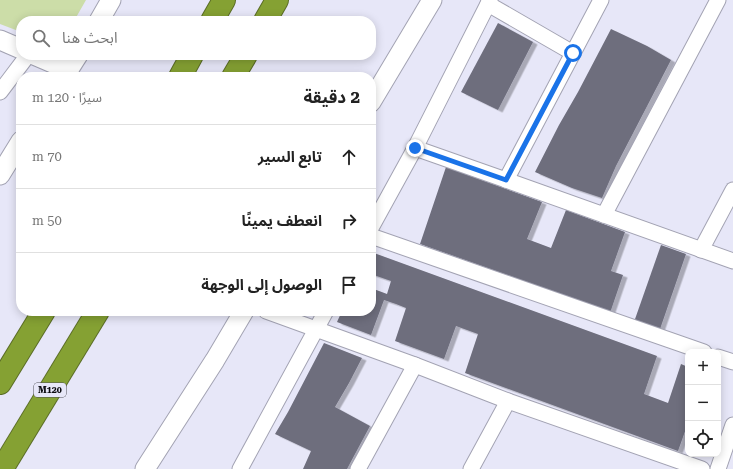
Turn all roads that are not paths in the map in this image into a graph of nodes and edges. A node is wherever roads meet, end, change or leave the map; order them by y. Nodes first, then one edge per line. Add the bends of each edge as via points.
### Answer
1 (111, 0) edge
2 (224, 0) edge
3 (277, 0) edge
4 (432, 0) edge
5 (601, 0) edge
6 (718, 0) edge
7 (489, 2) edge
8 (102, 16) edge
9 (215, 16) edge
10 (268, 16) edge
11 (0, 40) edge
12 (16, 47) edge
13 (573, 53) junction
14 (24, 60) edge
15 (49, 60) edge
16 (189, 60) edge
17 (243, 60) edge
18 (70, 67) edge
19 (183, 72) edge
20 (236, 72) edge
21 (0, 92) edge
22 (376, 94) edge
23 (415, 148) junction
24 (16, 150) edge
25 (0, 175) edge
26 (506, 180) junction
27 (733, 190) edge
28 (604, 215) junction
29 (376, 219) edge
30 (376, 238) edge
31 (701, 250) junction
32 (733, 261) edge
33 (41, 316) edge
34 (95, 316) edge
35 (241, 316) edge
36 (280, 316) edge
37 (323, 316) edge
38 (316, 329) junction
39 (695, 349) edge
40 (721, 358) edge
41 (733, 362) edge
42 (415, 365) junction
43 (0, 383) edge
44 (508, 401) junction
45 (733, 425) edge
46 (685, 466) edge
47 (2, 469) edge
48 (145, 469) edge
49 (240, 469) edge
50 (358, 469) edge
51 (471, 469) edge
52 (702, 469) edge
53 (718, 469) edge

1 - 8 street
2 - 9 highway
3 - 10 highway
4 - 22 street
5 - 13 street
6 - 28 street
7 - 13 street
7 - 23 street
11 - 12 street
13 - 26 street
14 - 21 street
15 - 18 street
16 - 19 highway
17 - 20 highway
23 - 26 street
23 - 29 street
24 - 25 street
26 - 28 street
27 - 31 street
28 - 31 street
30 - 39 street
31 - 32 street
33 - 43 highway
34 - 47 highway, M120
35 - 48 street
36 - 38 street
37 - 38 street
38 - 42 street
38 - 49 street
40 - 41 street
42 - 44 street
42 - 50 street
44 - 46 street
44 - 51 street
45 - 53 street
46 - 52 street

